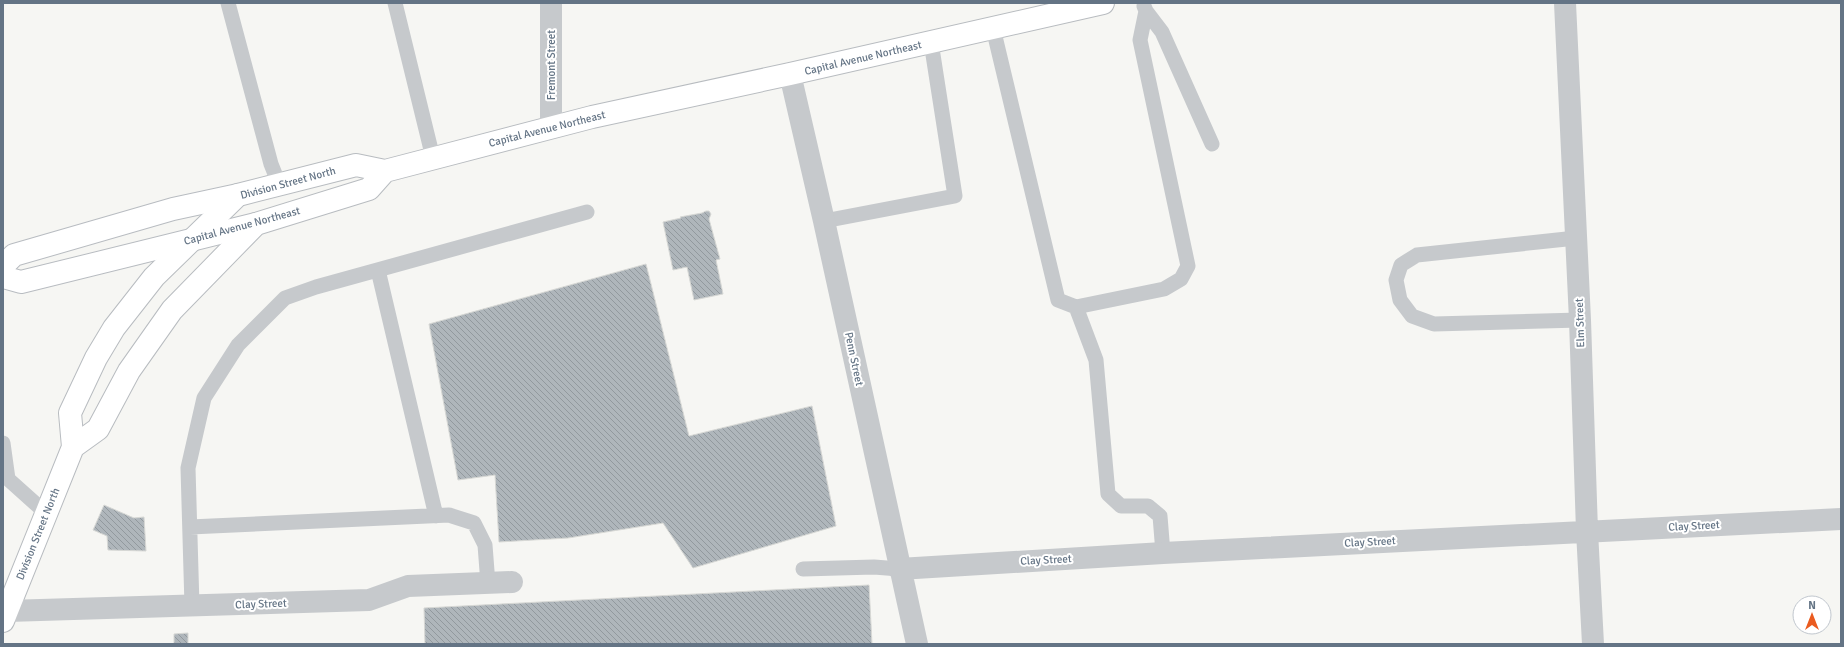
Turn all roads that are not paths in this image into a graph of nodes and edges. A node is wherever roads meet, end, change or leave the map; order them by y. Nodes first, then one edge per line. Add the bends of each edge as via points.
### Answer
1 (228, 3) edge
2 (395, 3) edge
3 (551, 3) edge
4 (1103, 3) edge
5 (1566, 3) edge
6 (1145, 7) edge
7 (993, 28) junction
8 (930, 42) junction
9 (790, 74) junction
10 (551, 126) junction
11 (1212, 144) dead end
12 (433, 158) junction
13 (386, 171) junction
14 (279, 184) junction
15 (238, 195) junction
16 (587, 212) dead end
17 (824, 221) junction
18 (256, 224) junction
19 (1576, 238) junction
20 (191, 240) junction
21 (3, 266) edge
22 (378, 270) junction
23 (3, 278) edge
24 (1076, 307) junction
25 (1580, 320) junction
26 (3, 443) edge
27 (73, 447) junction
28 (6, 480) edge
29 (46, 513) junction
30 (436, 516) junction
31 (1841, 519) edge
32 (190, 527) junction
33 (1587, 531) junction
34 (1163, 553) junction
35 (803, 569) dead end
36 (899, 569) junction
37 (512, 582) dead end
38 (488, 584) junction
39 (192, 606) junction
40 (5, 616) edge
41 (917, 644) edge
42 (1593, 644) edge

1 - 14 lane via 271,164
2 - 12 lane
3 - 10 street, Fremont Street
4 - 7 main road, Capital Avenue Northeast
5 - 19 street, Elm Street
6 - 11 lane via 1162,32
6 - 24 lane via 1140,40 1188,266 1181,279 1164,289
7 - 8 main road, Capital Avenue Northeast
7 - 24 lane via 1058,300
8 - 9 main road, Capital Avenue Northeast
8 - 17 lane via 955,196
9 - 10 main road, Capital Avenue Northeast
9 - 17 street, Penn Street
10 - 12 main road, Capital Avenue Northeast
12 - 13 main road, Capital Avenue Northeast
13 - 14 main road, Division Street North via 356,165
13 - 18 main road, Capital Avenue Northeast via 369,189
14 - 15 main road, Division Street North
15 - 20 main road, Division Street North
15 - 21 main road via 173,209 14,255
16 - 22 lane
17 - 36 street, Penn Street
18 - 20 main road, Capital Avenue Northeast
18 - 27 main road via 172,310 129,371 98,429
19 - 25 street, Elm Street
19 - 25 lane via 1417,255 1401,265 1396,280 1400,300 1412,316 1434,324
20 - 23 main road, Capital Avenue Northeast via 20,282
20 - 27 main road, Division Street North via 154,277 114,328 96,358 70,413
22 - 30 lane
22 - 32 lane via 284,298 238,345 204,398 188,468
24 - 34 lane via 1096,360 1108,494 1121,506 1148,506 1160,516
25 - 33 street, Elm Street
26 - 28 lane
27 - 29 main road, Division Street North
28 - 29 lane
29 - 40 main road, Division Street North
30 - 32 lane
30 - 38 lane via 449,515 474,523 485,545
31 - 33 street, Clay Street
32 - 39 lane
33 - 34 street, Clay Street
33 - 42 street, Elm Street
34 - 36 street, Clay Street
35 - 36 lane
36 - 41 street, Penn Street
37 - 38 street, Clay Street
38 - 39 street, Clay Street via 408,586 369,600
39 - 40 street, Clay Street

